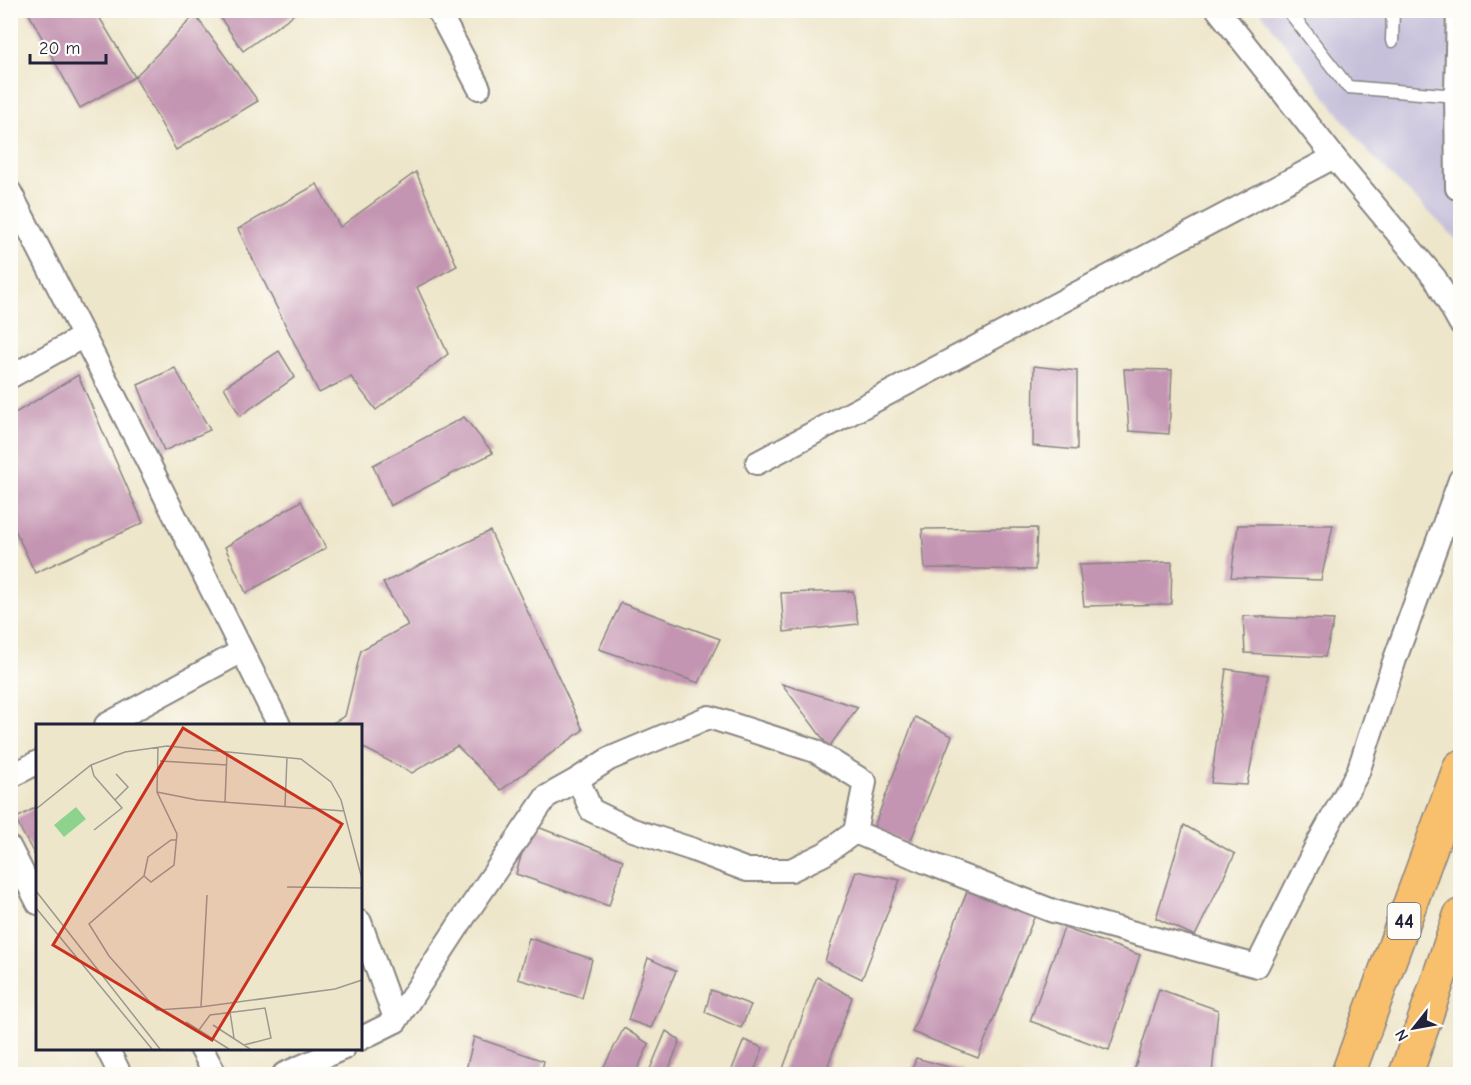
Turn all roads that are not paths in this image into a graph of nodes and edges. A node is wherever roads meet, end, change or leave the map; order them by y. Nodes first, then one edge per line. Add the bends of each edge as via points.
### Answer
1 (438, 10) edge
2 (1218, 10) edge
3 (1288, 10) edge
4 (1393, 10) edge
5 (1458, 10) edge
6 (1392, 41) dead end
7 (479, 88) dead end
8 (1456, 96) junction
9 (1458, 139) edge
10 (1334, 157) junction
11 (1457, 188) dead end
12 (10, 192) edge
13 (1461, 323) edge
14 (84, 336) junction
15 (10, 377) edge
16 (757, 463) dead end
17 (1461, 480) edge
18 (242, 651) junction
19 (108, 724) edge
20 (278, 724) edge
21 (36, 763) edge
22 (1461, 767) edge
23 (10, 777) edge
24 (578, 779) junction
25 (855, 832) junction
26 (10, 848) edge
27 (36, 899) edge
28 (1461, 916) edge
29 (362, 928) edge
30 (396, 1021) junction
31 (362, 1038) edge
32 (108, 1049) edge
33 (202, 1049) edge
34 (340, 1049) edge
35 (120, 1074) edge
36 (215, 1074) edge
37 (284, 1074) edge
38 (1347, 1074) edge
39 (1406, 1074) edge

1 - 7 street
2 - 10 street
3 - 8 lane via 1347,87
4 - 6 lane
5 - 8 street
8 - 9 street
9 - 11 street
10 - 13 street via 1435,278
10 - 16 street
12 - 14 street
14 - 15 street
14 - 18 street
17 - 25 street via 1395,658 1358,772 1257,966 1053,911
18 - 19 street
18 - 20 street
21 - 23 street
22 - 38 highway, 44
24 - 25 street via 591,810 630,829 747,870 791,870 824,854
24 - 25 street via 609,759 709,717 815,751 865,782
24 - 30 street via 546,797
26 - 27 street
28 - 39 highway, 44
29 - 30 street
30 - 31 street
32 - 35 street
33 - 36 street
34 - 37 street

